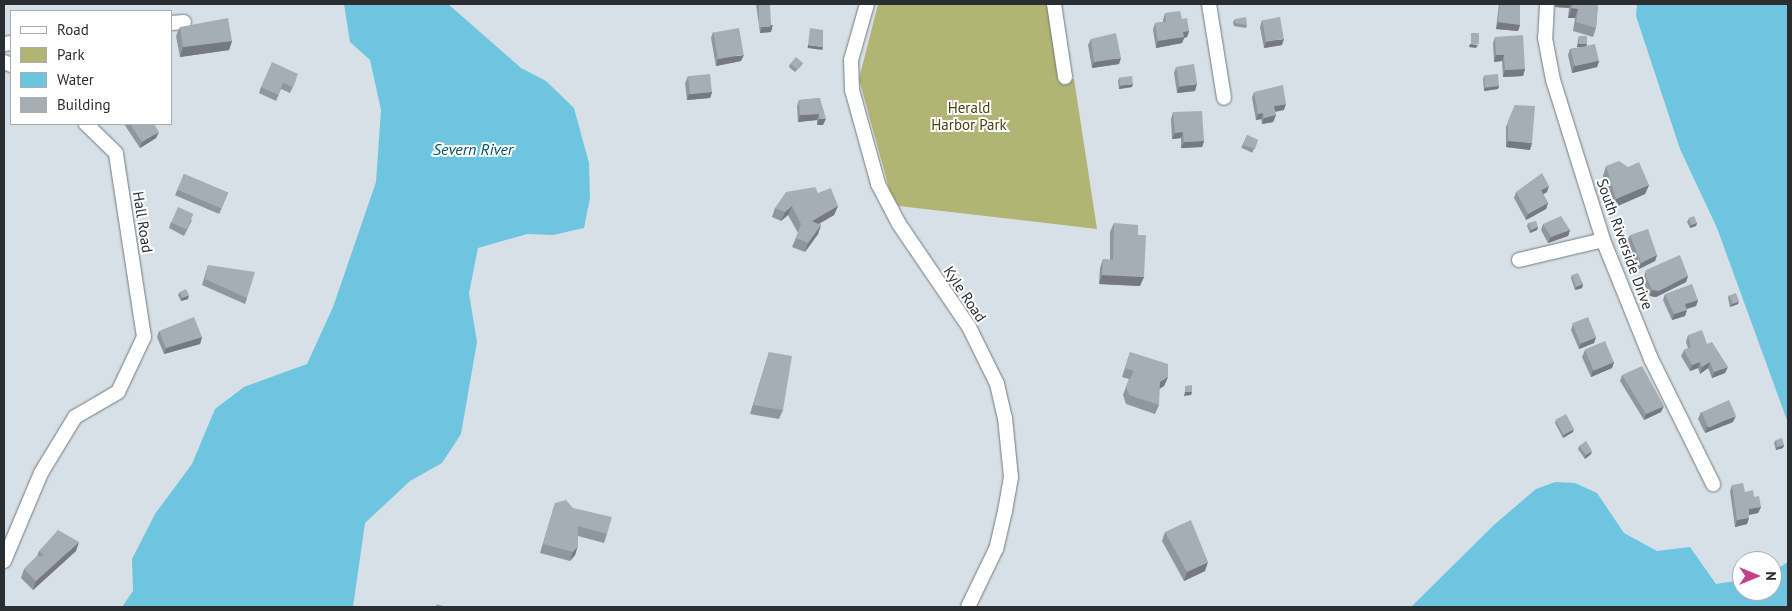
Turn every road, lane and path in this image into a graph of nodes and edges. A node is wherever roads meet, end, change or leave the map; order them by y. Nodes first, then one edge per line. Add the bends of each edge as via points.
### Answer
1 (867, 4) edge
2 (1054, 4) edge
3 (1209, 4) edge
4 (1547, 4) edge
5 (1065, 77) dead end
6 (1224, 98) dead end
7 (87, 125) edge
8 (1603, 240) junction
9 (1519, 260) dead end
10 (1713, 484) dead end
11 (4, 561) edge
12 (968, 607) edge

1 - 12 street, Kyle Road via 851,60 852,90 878,184 899,224 969,327 997,384 1005,418 1011,477 1005,511 996,549
2 - 5 street
3 - 6 street
4 - 8 street, South Riverside Drive via 1545,38 1553,80
7 - 11 street, Hall Road via 116,153 144,337 118,392 75,417 41,473
8 - 9 street
8 - 10 street, South Riverside Drive via 1651,359

